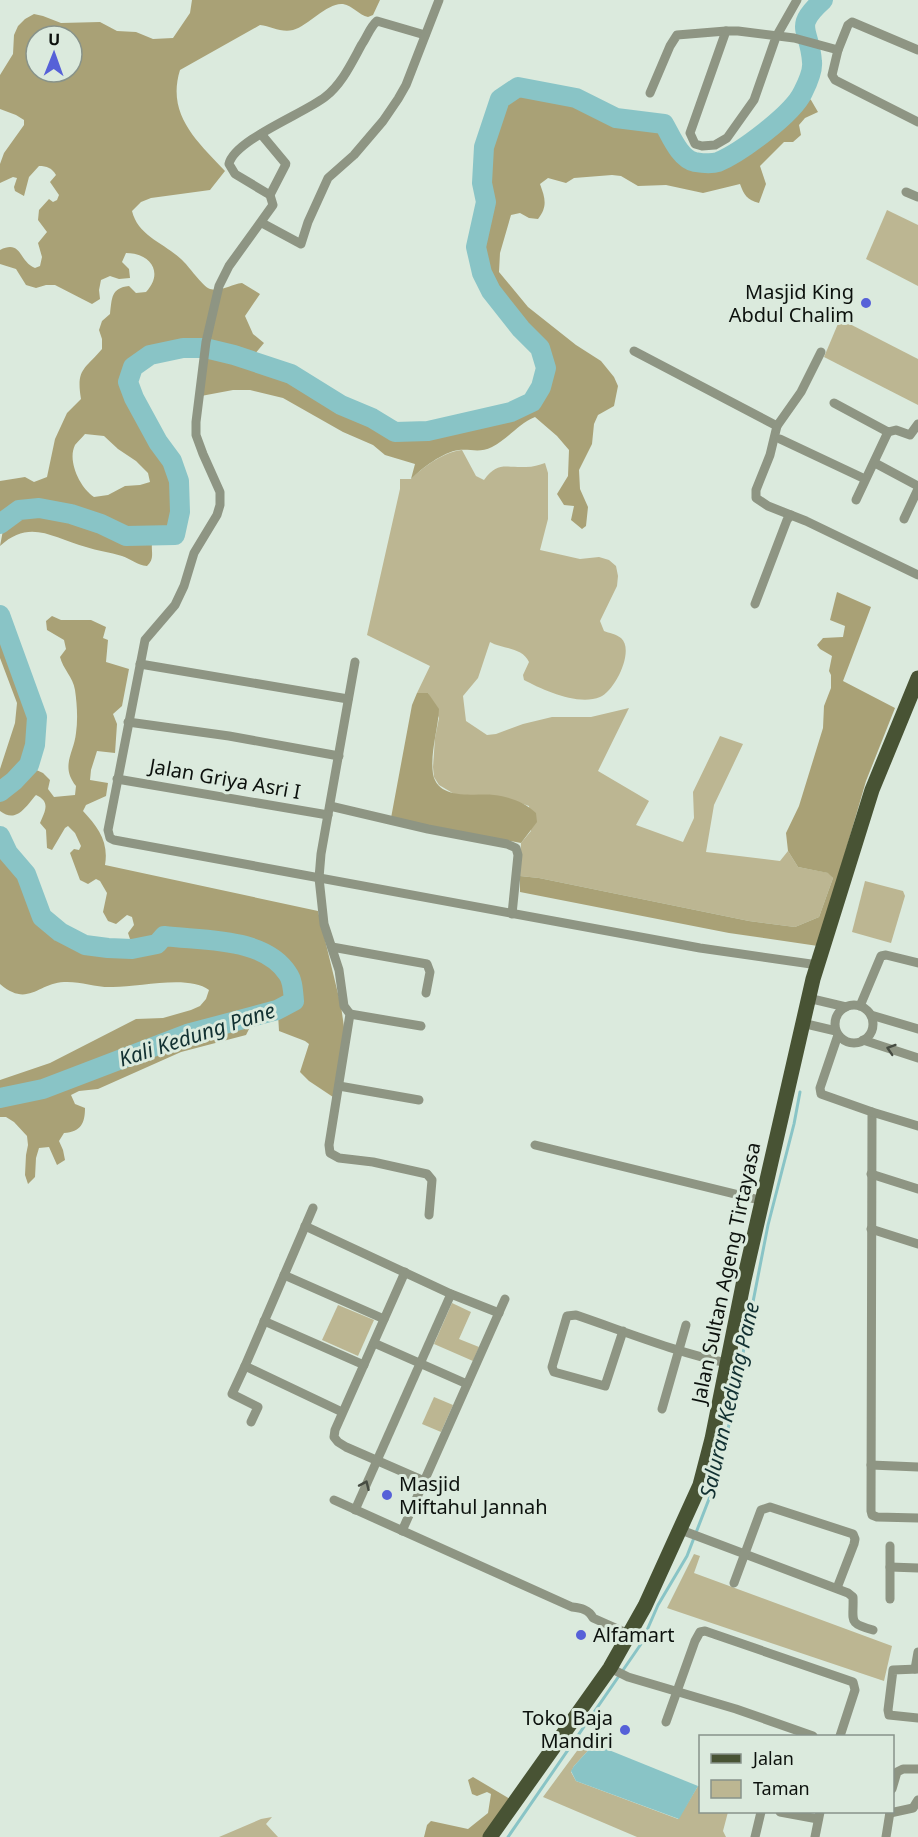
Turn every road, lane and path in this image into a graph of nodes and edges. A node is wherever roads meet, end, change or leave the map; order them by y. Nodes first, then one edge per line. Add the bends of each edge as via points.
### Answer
1 (439, 0) edge
2 (797, 0) edge
3 (726, 31) junction
4 (425, 35) junction
5 (776, 37) junction
6 (834, 49) junction
7 (918, 50) edge
8 (650, 93) dead end
9 (918, 122) edge
10 (261, 134) junction
11 (906, 192) dead end
12 (270, 195) junction
13 (918, 197) edge
14 (262, 223) junction
15 (634, 351) dead end
16 (821, 352) dead end
17 (834, 403) dead end
18 (918, 424) edge
19 (777, 426) junction
20 (888, 432) junction
21 (780, 439) dead end
22 (875, 463) junction
23 (865, 479) junction
24 (918, 487) edge
25 (856, 500) dead end
26 (791, 515) junction
27 (904, 519) dead end
28 (918, 575) edge
29 (755, 604) dead end
30 (355, 662) dead end
31 (140, 664) junction
32 (918, 678) edge
33 (348, 699) junction
34 (128, 722) junction
35 (339, 756) junction
36 (117, 779) junction
37 (329, 811) junction
38 (319, 878) junction
39 (512, 914) junction
40 (332, 947) junction
41 (918, 963) edge
42 (818, 964) junction
43 (426, 993) dead end
44 (812, 999) junction
45 (860, 1006) junction
46 (846, 1007) junction
47 (350, 1014) junction
48 (871, 1016) junction
49 (805, 1024) junction
50 (421, 1026) dead end
51 (918, 1029) edge
52 (837, 1033) junction
53 (863, 1040) junction
54 (918, 1058) edge
55 (339, 1086) junction
56 (419, 1100) dead end
57 (872, 1112) junction
58 (918, 1126) edge
59 (535, 1145) dead end
60 (871, 1174) junction
61 (918, 1188) edge
62 (763, 1202) junction
63 (313, 1208) dead end
64 (429, 1215) dead end
65 (305, 1226) junction
66 (871, 1229) junction
67 (918, 1244) edge
68 (405, 1272) junction
69 (284, 1275) junction
70 (451, 1294) junction
71 (505, 1299) dead end
72 (499, 1313) junction
73 (384, 1319) junction
74 (264, 1321) junction
75 (686, 1325) dead end
76 (623, 1331) junction
77 (374, 1343) junction
78 (678, 1351) junction
79 (420, 1363) junction
80 (727, 1363) junction
81 (364, 1365) junction
82 (245, 1366) junction
83 (467, 1384) junction
84 (662, 1409) dead end
85 (342, 1412) junction
86 (251, 1422) dead end
87 (376, 1461) junction
88 (871, 1465) junction
89 (918, 1467) edge
90 (424, 1480) junction
91 (333, 1500) dead end
92 (355, 1510) junction
93 (918, 1518) edge
94 (402, 1531) junction
95 (685, 1531) junction
96 (890, 1546) dead end
97 (745, 1554) junction
98 (890, 1567) junction
99 (918, 1568) edge
100 (734, 1583) dead end
101 (837, 1588) junction
102 (890, 1599) dead end
103 (873, 1630) dead end
104 (629, 1634) junction
105 (918, 1652) edge
106 (917, 1669) edge
107 (613, 1670) junction
108 (677, 1691) junction
109 (918, 1718) edge
110 (666, 1722) dead end
111 (785, 1726) junction
112 (783, 1735) edge
113 (808, 1735) edge
114 (841, 1735) edge
115 (918, 1769) edge
116 (894, 1782) edge
117 (918, 1800) edge
118 (894, 1811) edge
119 (761, 1813) edge
120 (793, 1813) edge
121 (890, 1813) edge
122 (819, 1815) edge
123 (490, 1837) edge
124 (755, 1837) edge
125 (815, 1837) edge
126 (886, 1837) edge

1 - 4 street
2 - 5 street
3 - 5 street
3 - 5 street via 690,133 695,144 702,146 716,146 727,138 747,113
3 - 8 street via 676,36
4 - 10 street via 377,21 325,97
4 - 14 street via 406,85 388,114 354,155 328,178 301,244
5 - 6 street
6 - 7 street via 852,22
6 - 9 street via 835,80
10 - 12 street via 286,164
10 - 12 street via 236,151 229,164 235,174
11 - 13 street
12 - 14 street via 273,208
14 - 31 street via 228,266 219,286 202,366 196,435 218,487 220,505 194,553 175,605 145,640
15 - 19 street
16 - 19 street via 801,392
17 - 20 street
18 - 20 street via 910,435 896,430
19 - 26 street via 755,496
20 - 22 street
21 - 23 street
22 - 23 street
22 - 24 street
23 - 25 street
24 - 27 street
26 - 28 street
26 - 29 street
30 - 33 street
31 - 33 street
31 - 34 street
32 - 42 main road, Jalan Sultan Ageng Tirtayasa via 872,790
33 - 35 street
34 - 35 street
34 - 36 street
35 - 37 street
36 - 37 street, Jalan Griya Asri I
36 - 38 street via 108,831 114,840
37 - 38 street
37 - 39 street, Jalan Griya Asri I via 516,848
38 - 39 street
38 - 40 street via 324,924
39 - 42 street via 700,948
40 - 43 street via 427,964 430,969
40 - 47 street via 342,1000
41 - 45 street via 881,957
42 - 44 main road, Jalan Sultan Ageng Tirtayasa
44 - 46 street
44 - 49 main road, Jalan Sultan Ageng Tirtayasa
45 - 46 street
45 - 48 street
46 - 52 street via 836,1017
47 - 50 street
47 - 55 street
48 - 51 street
48 - 53 street via 872,1029
49 - 52 street
49 - 62 main road, Jalan Sultan Ageng Tirtayasa
52 - 53 street via 850,1042
52 - 57 street via 821,1094
54 -> 53 street
55 - 56 street
55 - 64 street via 329,1136 330,1153 427,1174 432,1180
57 - 58 street
57 - 60 street
59 - 62 street
60 - 61 street
60 - 66 street
62 - 80 main road, Jalan Sultan Ageng Tirtayasa
63 - 65 street
65 - 68 street
65 - 69 street
66 - 67 street
66 - 88 street
68 - 70 street
68 - 73 street
69 - 73 street
69 - 74 street
70 - 72 street
70 - 79 street
71 - 72 street
72 - 83 street
73 - 77 street
74 - 81 street
74 - 82 street
75 - 78 street
76 - 76 street via 605,1386 554,1372 552,1367 567,1316 576,1315
76 - 78 street
77 - 79 street
77 - 81 street
78 - 80 street
78 - 84 street
79 - 83 street
79 - 87 street
80 - 95 main road, Jalan Sultan Ageng Tirtayasa via 704,1474
81 - 85 street
82 - 85 street
82 - 86 street via 232,1394 258,1407
83 - 90 street
85 - 87 street via 334,1437
87 - 90 street
92 -> 87 street
88 - 89 street
88 - 93 street via 872,1515
90 - 94 street
91 - 92 street
92 - 94 street
94 - 104 street via 591,1613 593,1618
95 - 97 street
95 - 104 main road, Jalan Sultan Ageng Tirtayasa
96 - 98 street
97 - 100 street
97 - 101 street
97 - 101 street via 760,1510 765,1507 853,1534 854,1544
98 - 99 street
98 - 102 street
101 - 103 street via 853,1597 854,1622
104 - 107 main road, Jalan Sultan Ageng Tirtayasa
105 - 106 street
106 - 109 street via 893,1670 888,1710 889,1715
107 - 108 street
107 - 123 main road, Jalan Sultan Ageng Tirtayasa
108 - 110 street
108 - 111 street
108 - 114 street via 695,1641 705,1631 853,1682 855,1690
111 - 112 street
111 - 113 street
115 - 116 street via 897,1772
117 - 118 street via 913,1808
119 - 124 street
120 - 122 street
121 - 126 street
122 - 125 street

